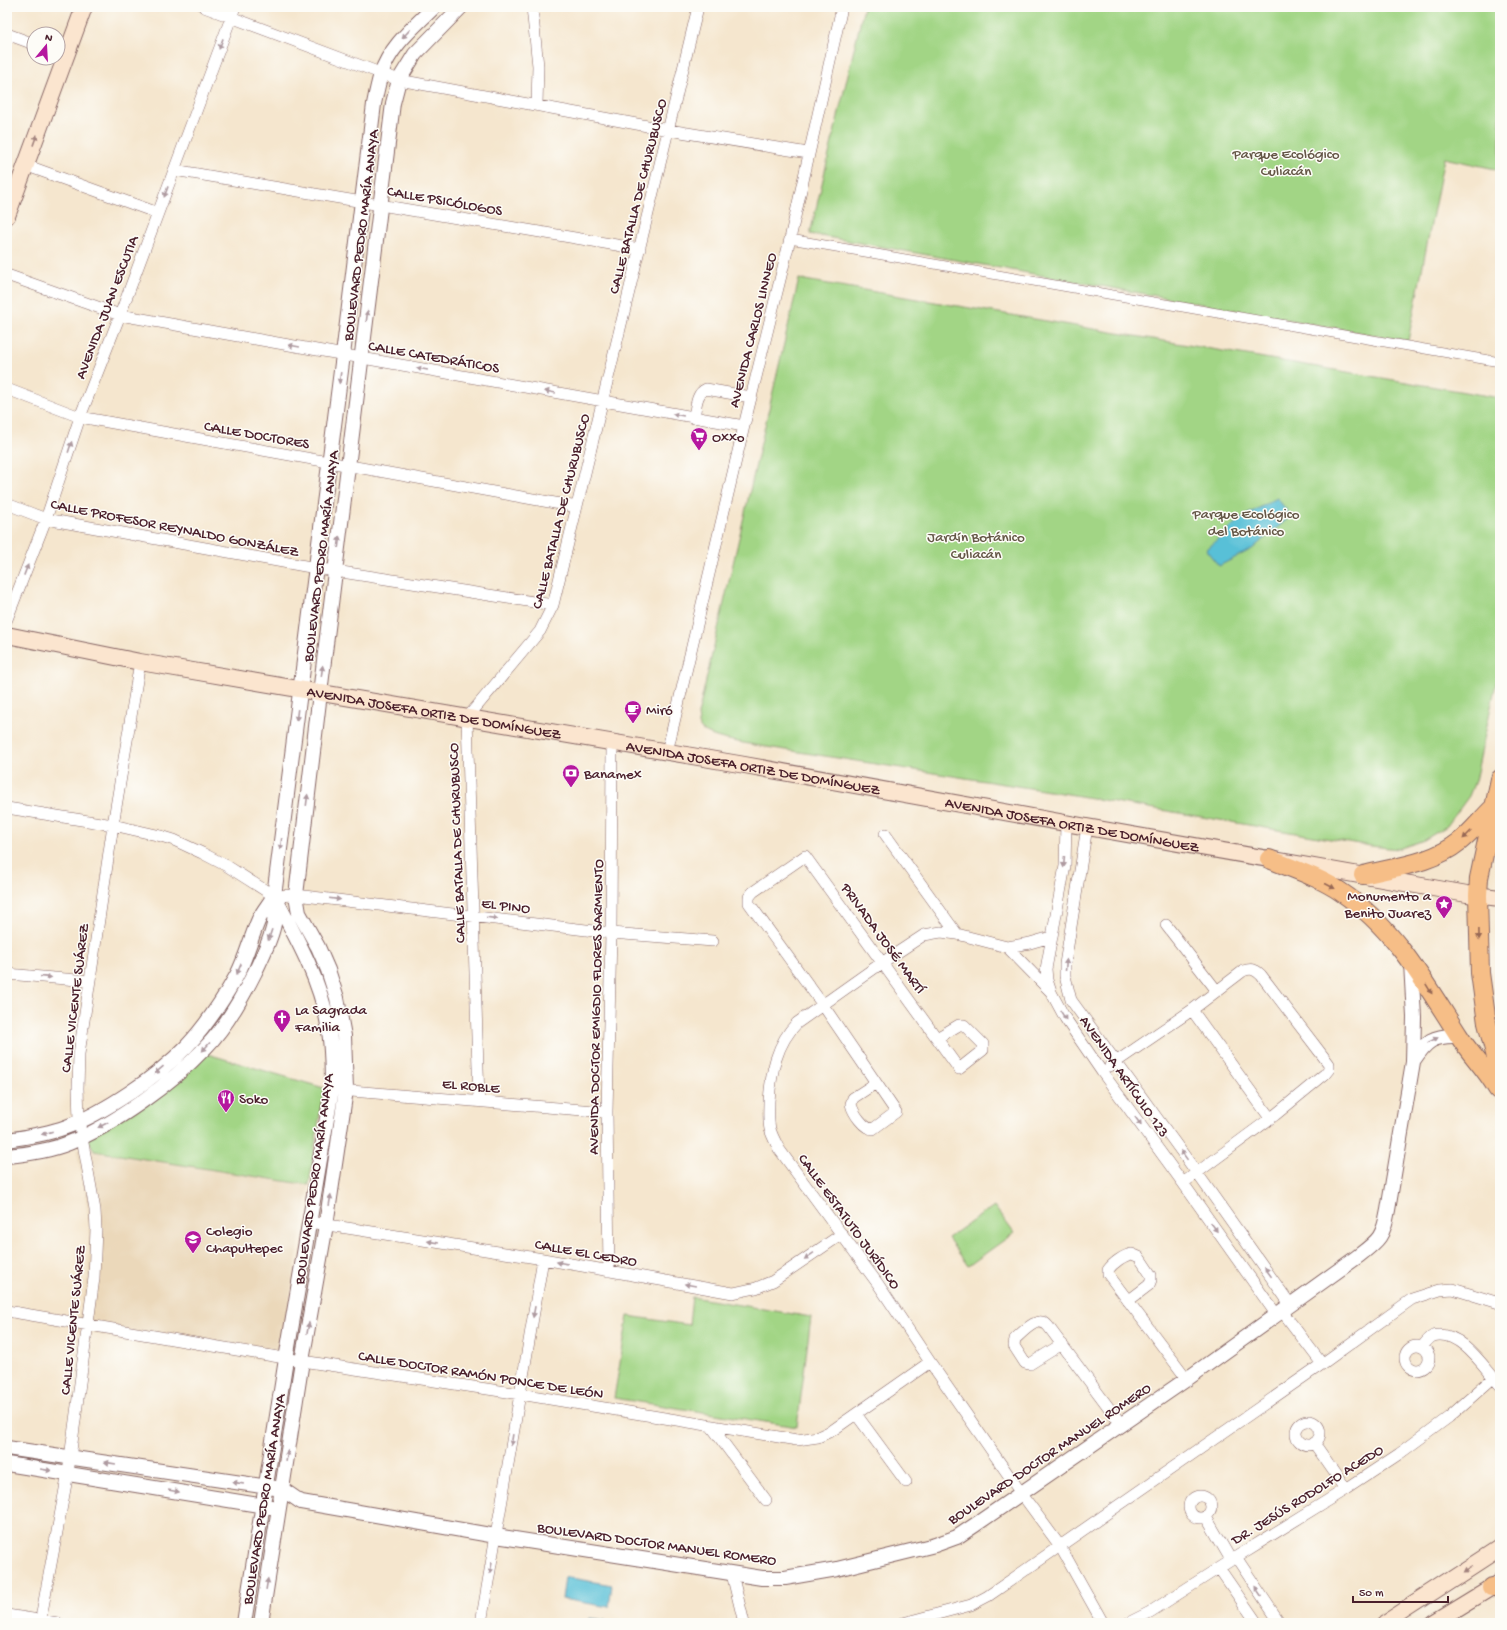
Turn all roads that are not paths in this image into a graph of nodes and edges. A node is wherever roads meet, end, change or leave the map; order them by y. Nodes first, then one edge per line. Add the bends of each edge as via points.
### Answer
1 (84, 7) edge
2 (204, 7) edge
3 (434, 7) edge
4 (461, 7) edge
5 (532, 7) edge
6 (698, 7) edge
7 (842, 7) edge
8 (233, 12) edge
9 (7, 34) edge
10 (26, 41) edge
11 (66, 45) edge
12 (58, 66) edge
13 (381, 74) junction
14 (399, 80) junction
15 (537, 105) junction
16 (669, 130) junction
17 (808, 153) junction
18 (25, 165) junction
19 (174, 170) junction
20 (361, 201) junction
21 (381, 204) junction
22 (158, 213) junction
23 (7, 216) edge
24 (790, 239) junction
25 (640, 248) junction
26 (7, 275) edge
27 (120, 315) junction
28 (343, 355) junction
29 (362, 358) junction
30 (1500, 362) edge
31 (7, 389) edge
32 (751, 397) junction
33 (603, 402) junction
34 (80, 417) junction
35 (694, 418) junction
36 (744, 426) junction
37 (329, 462) junction
38 (348, 466) junction
39 (7, 504) edge
40 (577, 507) junction
41 (46, 519) junction
42 (316, 568) junction
43 (335, 571) junction
44 (554, 605) junction
45 (7, 619) edge
46 (7, 635) edge
47 (140, 662) junction
48 (300, 690) junction
49 (320, 694) junction
50 (467, 718) junction
51 (612, 743) junction
52 (667, 752) junction
53 (1500, 779) edge
54 (1494, 807) junction
55 (7, 808) edge
56 (1066, 823) junction
57 (113, 825) junction
58 (1087, 827) junction
59 (885, 834) dead end
60 (1269, 859) junction
61 (1363, 875) junction
62 (296, 895) junction
63 (1478, 895) junction
64 (274, 896) junction
65 (1500, 898) edge
66 (473, 916) junction
67 (1166, 924) dead end
68 (611, 932) junction
69 (957, 934) junction
70 (1051, 937) junction
71 (713, 941) dead end
72 (1008, 947) junction
73 (883, 962) junction
74 (1411, 963) junction
75 (7, 974) edge
76 (89, 981) junction
77 (1217, 991) junction
78 (1051, 992) junction
79 (823, 1005) junction
80 (1192, 1010) junction
81 (937, 1038) dead end
82 (1461, 1040) junction
83 (1116, 1062) junction
84 (1413, 1062) junction
85 (1102, 1072) junction
86 (876, 1083) junction
87 (339, 1090) junction
88 (1498, 1090) edge
89 (479, 1100) junction
90 (607, 1112) junction
91 (1270, 1118) junction
92 (79, 1121) junction
93 (82, 1137) junction
94 (7, 1140) edge
95 (7, 1156) edge
96 (1197, 1173) junction
97 (1183, 1183) junction
98 (309, 1222) junction
99 (326, 1225) junction
100 (842, 1234) junction
101 (543, 1260) junction
102 (609, 1271) junction
103 (1128, 1301) junction
104 (1499, 1303) edge
105 (1283, 1310) junction
106 (7, 1311) edge
107 (89, 1324) junction
108 (1062, 1344) junction
109 (1422, 1347) dead end
110 (286, 1359) junction
111 (302, 1362) junction
112 (930, 1362) junction
113 (1322, 1364) junction
114 (1187, 1379) junction
115 (1497, 1382) edge
116 (520, 1394) junction
117 (856, 1414) junction
118 (1122, 1424) junction
119 (711, 1426) junction
120 (1314, 1443) dead end
121 (7, 1448) edge
122 (70, 1457) junction
123 (7, 1464) edge
124 (68, 1474) junction
125 (906, 1482) dead end
126 (265, 1487) junction
127 (282, 1489) junction
128 (1346, 1489) junction
129 (1021, 1493) junction
130 (766, 1500) dead end
131 (301, 1502) junction
132 (262, 1506) junction
133 (278, 1508) junction
134 (1206, 1517) dead end
135 (496, 1536) junction
136 (1060, 1546) junction
137 (1500, 1548) edge
138 (1234, 1558) junction
139 (1219, 1568) junction
140 (732, 1574) junction
141 (1497, 1585) edge
142 (7, 1615) edge
143 (40, 1622) edge
144 (58, 1623) edge
145 (244, 1623) edge
146 (260, 1623) edge
147 (481, 1623) edge
148 (744, 1623) edge
149 (902, 1623) edge
150 (1103, 1623) edge
151 (1128, 1623) edge
152 (1257, 1623) edge
153 (1280, 1623) edge
154 (1385, 1623) edge
155 (1433, 1623) edge

1 - 11 main road
2 - 8 street
3 -> 13 street, BOULEVARD PEDRO MARÍA ANAYA via 404,36 390,54
4 - 14 street, BOULEVARD PEDRO MARÍA ANAYA via 415,54
5 - 15 street via 538,66
6 - 16 street, CALLE BATALLA DE CHURUBUSCO
7 - 17 street, AVENIDA CARLOS LINNEO
8 - 13 street
8 -> 19 street, AVENIDA JUAN ESCUTIA
9 - 10 street
18 -> 12 main road
13 - 14 street
13 - 20 street, BOULEVARD PEDRO MARÍA ANAYA via 374,104
14 - 15 street
14 - 21 street, BOULEVARD PEDRO MARÍA ANAYA via 393,103
15 - 16 street
16 - 17 street
16 - 25 street, CALLE BATALLA DE CHURUBUSCO
17 - 24 street, AVENIDA CARLOS LINNEO
18 - 22 street
18 - 23 main road
19 - 20 street, CALLE PSICÓLOGOS
19 -> 22 street, AVENIDA JUAN ESCUTIA
20 - 21 street, CALLE PSICÓLOGOS
20 - 28 street, BOULEVARD PEDRO MARÍA ANAYA
21 - 25 street, CALLE PSICÓLOGOS
29 -> 21 street, BOULEVARD PEDRO MARÍA ANAYA
22 - 27 street, AVENIDA JUAN ESCUTIA
24 - 30 street
24 - 32 street, AVENIDA CARLOS LINNEO
25 - 33 street, CALLE BATALLA DE CHURUBUSCO
26 - 27 street, CALLE CATEDRÁTICOS
28 -> 27 street, CALLE CATEDRÁTICOS
27 - 34 street, AVENIDA JUAN ESCUTIA
28 - 29 street, CALLE CATEDRÁTICOS
28 -> 37 street, BOULEVARD PEDRO MARÍA ANAYA
33 -> 29 street, CALLE CATEDRÁTICOS
29 - 38 street, BOULEVARD PEDRO MARÍA ANAYA
31 - 34 street, CALLE DOCTORES
32 - 35 street via 706,389 698,396
32 - 36 street, AVENIDA CARLOS LINNEO
35 -> 33 street, CALLE CATEDRÁTICOS
33 - 40 street, CALLE BATALLA DE CHURUBUSCO
34 - 37 street, CALLE DOCTORES
41 -> 34 street, AVENIDA JUAN ESCUTIA
35 - 36 street, CALLE CATEDRÁTICOS
36 - 52 street, AVENIDA CARLOS LINNEO
37 - 38 street, CALLE DOCTORES
37 - 42 street, BOULEVARD PEDRO MARÍA ANAYA
38 - 40 street, CALLE DOCTORES
43 -> 38 street, BOULEVARD PEDRO MARÍA ANAYA
39 - 41 street, CALLE PROFESOR REYNALDO GONZÁLEZ
40 - 44 street, CALLE BATALLA DE CHURUBUSCO
41 - 42 street, CALLE PROFESOR REYNALDO GONZÁLEZ
45 -> 41 street, AVENIDA JUAN ESCUTIA
42 - 43 street, CALLE PROFESOR REYNALDO GONZÁLEZ
42 - 48 street, BOULEVARD PEDRO MARÍA ANAYA
43 - 44 street, CALLE PROFESOR REYNALDO GONZÁLEZ
49 -> 43 street, BOULEVARD PEDRO MARÍA ANAYA
44 - 50 street, CALLE BATALLA DE CHURUBUSCO via 540,631
46 - 47 main road, AVENIDA JOSEFA ORTIZ DE DOMÍNGUEZ
47 - 48 main road, AVENIDA JOSEFA ORTIZ DE DOMÍNGUEZ
47 - 57 street, CALLE VICENTE SUÁREZ
48 - 49 main road, AVENIDA JOSEFA ORTIZ DE DOMÍNGUEZ
48 -> 64 street, BOULEVARD PEDRO MARÍA ANAYA
49 - 50 main road, AVENIDA JOSEFA ORTIZ DE DOMÍNGUEZ
62 -> 49 street, BOULEVARD PEDRO MARÍA ANAYA
50 - 51 main road, AVENIDA JOSEFA ORTIZ DE DOMÍNGUEZ
50 - 66 street, CALLE BATALLA DE CHURUBUSCO
51 - 52 main road, AVENIDA JOSEFA ORTIZ DE DOMÍNGUEZ
51 - 68 street, AVENIDA DOCTOR EMIGDIO FLORES SARMIENTO
52 - 56 main road, AVENIDA JOSEFA ORTIZ DE DOMÍNGUEZ
53 - 54 main road
54 -> 61 main road via 1460,842 1447,850 1419,862
54 - 63 main road via 1479,878
55 - 57 street
56 - 58 main road, AVENIDA JOSEFA ORTIZ DE DOMÍNGUEZ
56 -> 70 street, AVENIDA ARTÍCULO 123 via 1065,866
57 - 64 street via 145,831 189,846 227,866
57 - 76 street, CALLE VICENTE SUÁREZ
58 - 60 main road, AVENIDA JOSEFA ORTIZ DE DOMÍNGUEZ
83 -> 58 street, AVENIDA ARTÍCULO 123 via 1070,1000 1065,976
59 - 69 street
60 - 61 main road, AVENIDA JOSEFA ORTIZ DE DOMÍNGUEZ
60 -> 74 main road via 1340,891 1390,934
61 - 63 main road, AVENIDA JOSEFA ORTIZ DE DOMÍNGUEZ
62 - 64 street, EL PINO
62 -> 66 street, EL PINO
62 - 87 street, BOULEVARD PEDRO MARÍA ANAYA via 299,913 318,947 337,998 344,1036
63 - 65 main road, AVENIDA JOSEFA ORTIZ DE DOMÍNGUEZ
63 -> 88 main road via 1480,973 1487,1023 1499,1069
64 - 87 street, BOULEVARD PEDRO MARÍA ANAYA via 294,933 320,994 328,1024
64 -> 92 street via 260,918 237,974 224,997 192,1040 154,1075 115,1102
64 -> 93 street via 274,924 263,954 250,982 214,1037 165,1084 132,1108
66 -> 68 street, EL PINO
66 - 89 street, CALLE BATALLA DE CHURUBUSCO
67 - 77 street
68 - 71 street, EL PINO
68 - 90 street, AVENIDA DOCTOR EMIGDIO FLORES SARMIENTO
69 - 72 street, CALLE ESTATUTO JURÍDICO
69 - 73 street, CALLE ESTATUTO JURÍDICO via 942,932 924,935
70 - 72 street
70 - 78 street, AVENIDA ARTÍCULO 123 via 1046,969
72 - 78 street
73 - 79 street, CALLE ESTATUTO JURÍDICO
73 - 79 street, PRIVADA JOSÉ MARTÍ via 805,856 753,892 748,900 754,910
73 - 81 street, PRIVADA JOSÉ MARTÍ
74 -> 82 main road
74 - 84 street, BOULEVARD DOCTOR MANUEL ROMERO
75 -> 76 street
76 - 92 street, CALLE VICENTE SUÁREZ via 80,1054
77 - 80 street
77 - 91 street via 1243,972 1249,969 1256,970 1328,1064 1329,1069 1325,1074
78 -> 85 street, AVENIDA ARTÍCULO 123 via 1065,1018
79 - 86 street
79 - 100 street, CALLE ESTATUTO JURÍDICO via 797,1023 781,1046 770,1086 770,1129 779,1149
80 - 83 street
80 - 91 street
84 -> 82 street, BOULEVARD DOCTOR MANUEL ROMERO via 1423,1046 1431,1040 1443,1036 1458,1036
82 - 88 main road
83 - 85 street
96 -> 83 street, AVENIDA ARTÍCULO 123
84 - 105 street, BOULEVARD DOCTOR MANUEL ROMERO via 1386,1222 1379,1239
85 -> 97 street, AVENIDA ARTÍCULO 123
86 - 86 street via 851,1101 852,1108 870,1129 896,1112
87 - 89 street, EL ROBLE
87 - 98 street, BOULEVARD PEDRO MARÍA ANAYA
99 -> 87 street, BOULEVARD PEDRO MARÍA ANAYA
89 - 90 street, EL ROBLE
90 - 102 street, AVENIDA DOCTOR EMIGDIO FLORES SARMIENTO
91 - 96 street
92 - 93 street, CALLE VICENTE SUÁREZ
92 -> 94 street via 34,1136
93 - 95 street via 33,1154
93 - 107 street, CALLE VICENTE SUÁREZ via 96,1229
96 - 97 street
105 -> 96 street, AVENIDA ARTÍCULO 123
97 -> 105 street, AVENIDA ARTÍCULO 123
98 - 99 street, CALLE EL CEDRO
98 - 110 street, BOULEVARD PEDRO MARÍA ANAYA
101 -> 99 street, CALLE EL CEDRO
111 -> 99 street, BOULEVARD PEDRO MARÍA ANAYA
100 -> 102 street, CALLE EL CEDRO via 773,1281 733,1293
100 - 112 street, CALLE ESTATUTO JURÍDICO
102 -> 101 street, CALLE EL CEDRO
101 -> 116 street
103 - 103 street via 1108,1274 1108,1270 1123,1257 1132,1254 1139,1257 1151,1274 1151,1280
103 - 114 street
104 - 113 street via 1453,1289 1427,1293 1412,1299
105 - 113 street
105 - 114 street, BOULEVARD DOCTOR MANUEL ROMERO
106 - 107 street, CALLE DOCTOR RAMÓN PONCE DE LEÓN
107 - 110 street, CALLE DOCTOR RAMÓN PONCE DE LEÓN
107 - 122 street, CALLE VICENTE SUÁREZ
108 - 108 street via 1041,1321 1036,1322 1015,1339 1015,1349 1025,1363 1030,1364
108 - 118 street
109 - 115 street via 1432,1337 1452,1338 1467,1348
110 - 111 street, CALLE DOCTOR RAMÓN PONCE DE LEÓN
110 - 126 street, BOULEVARD PEDRO MARÍA ANAYA
111 - 116 street, CALLE DOCTOR RAMÓN PONCE DE LEÓN
127 -> 111 street, BOULEVARD PEDRO MARÍA ANAYA
112 - 117 street, CALLE DOCTOR RAMÓN PONCE DE LEÓN
112 - 129 street, CALLE ESTATUTO JURÍDICO
113 - 136 street
114 - 118 street, BOULEVARD DOCTOR MANUEL ROMERO
115 - 128 street, DR. JESÚS RODOLFO ACEDO via 1399,1454
116 - 119 street, CALLE DOCTOR RAMÓN PONCE DE LEÓN
116 -> 135 street
117 - 119 street, CALLE DOCTOR RAMÓN PONCE DE LEÓN via 818,1437 797,1440
117 - 125 street
118 - 129 street, BOULEVARD DOCTOR MANUEL ROMERO
119 - 130 street
120 - 128 street
121 - 122 street, BOULEVARD DOCTOR MANUEL ROMERO
122 - 124 street, CALLE VICENTE SUÁREZ
126 -> 122 street, BOULEVARD DOCTOR MANUEL ROMERO
123 -> 124 street, BOULEVARD DOCTOR MANUEL ROMERO
124 -> 132 street, BOULEVARD DOCTOR MANUEL ROMERO
124 - 143 street, CALLE VICENTE SUÁREZ
126 - 127 street, BOULEVARD DOCTOR MANUEL ROMERO
126 - 132 street, BOULEVARD PEDRO MARÍA ANAYA
127 - 131 street, BOULEVARD DOCTOR MANUEL ROMERO
127 - 133 street, BOULEVARD PEDRO MARÍA ANAYA
128 - 138 street, DR. JESÚS RODOLFO ACEDO
129 - 136 street, CALLE ESTATUTO JURÍDICO
129 - 140 street, BOULEVARD DOCTOR MANUEL ROMERO via 957,1537 935,1545 838,1569 785,1578
131 - 133 street, BOULEVARD DOCTOR MANUEL ROMERO
131 - 135 street, BOULEVARD DOCTOR MANUEL ROMERO
132 - 133 street, BOULEVARD DOCTOR MANUEL ROMERO
132 - 145 street, BOULEVARD PEDRO MARÍA ANAYA
146 -> 133 street, BOULEVARD PEDRO MARÍA ANAYA
134 - 138 street
135 - 140 street, BOULEVARD DOCTOR MANUEL ROMERO
135 -> 147 street
136 - 149 street via 971,1605
136 - 150 street, CALLE ESTATUTO JURÍDICO
137 -> 154 main road
138 - 139 street, DR. JESÚS RODOLFO ACEDO
153 -> 138 street
139 - 151 street, DR. JESÚS RODOLFO ACEDO
139 - 152 street
140 - 148 street
141 - 155 main road
142 - 143 street
143 - 144 street

